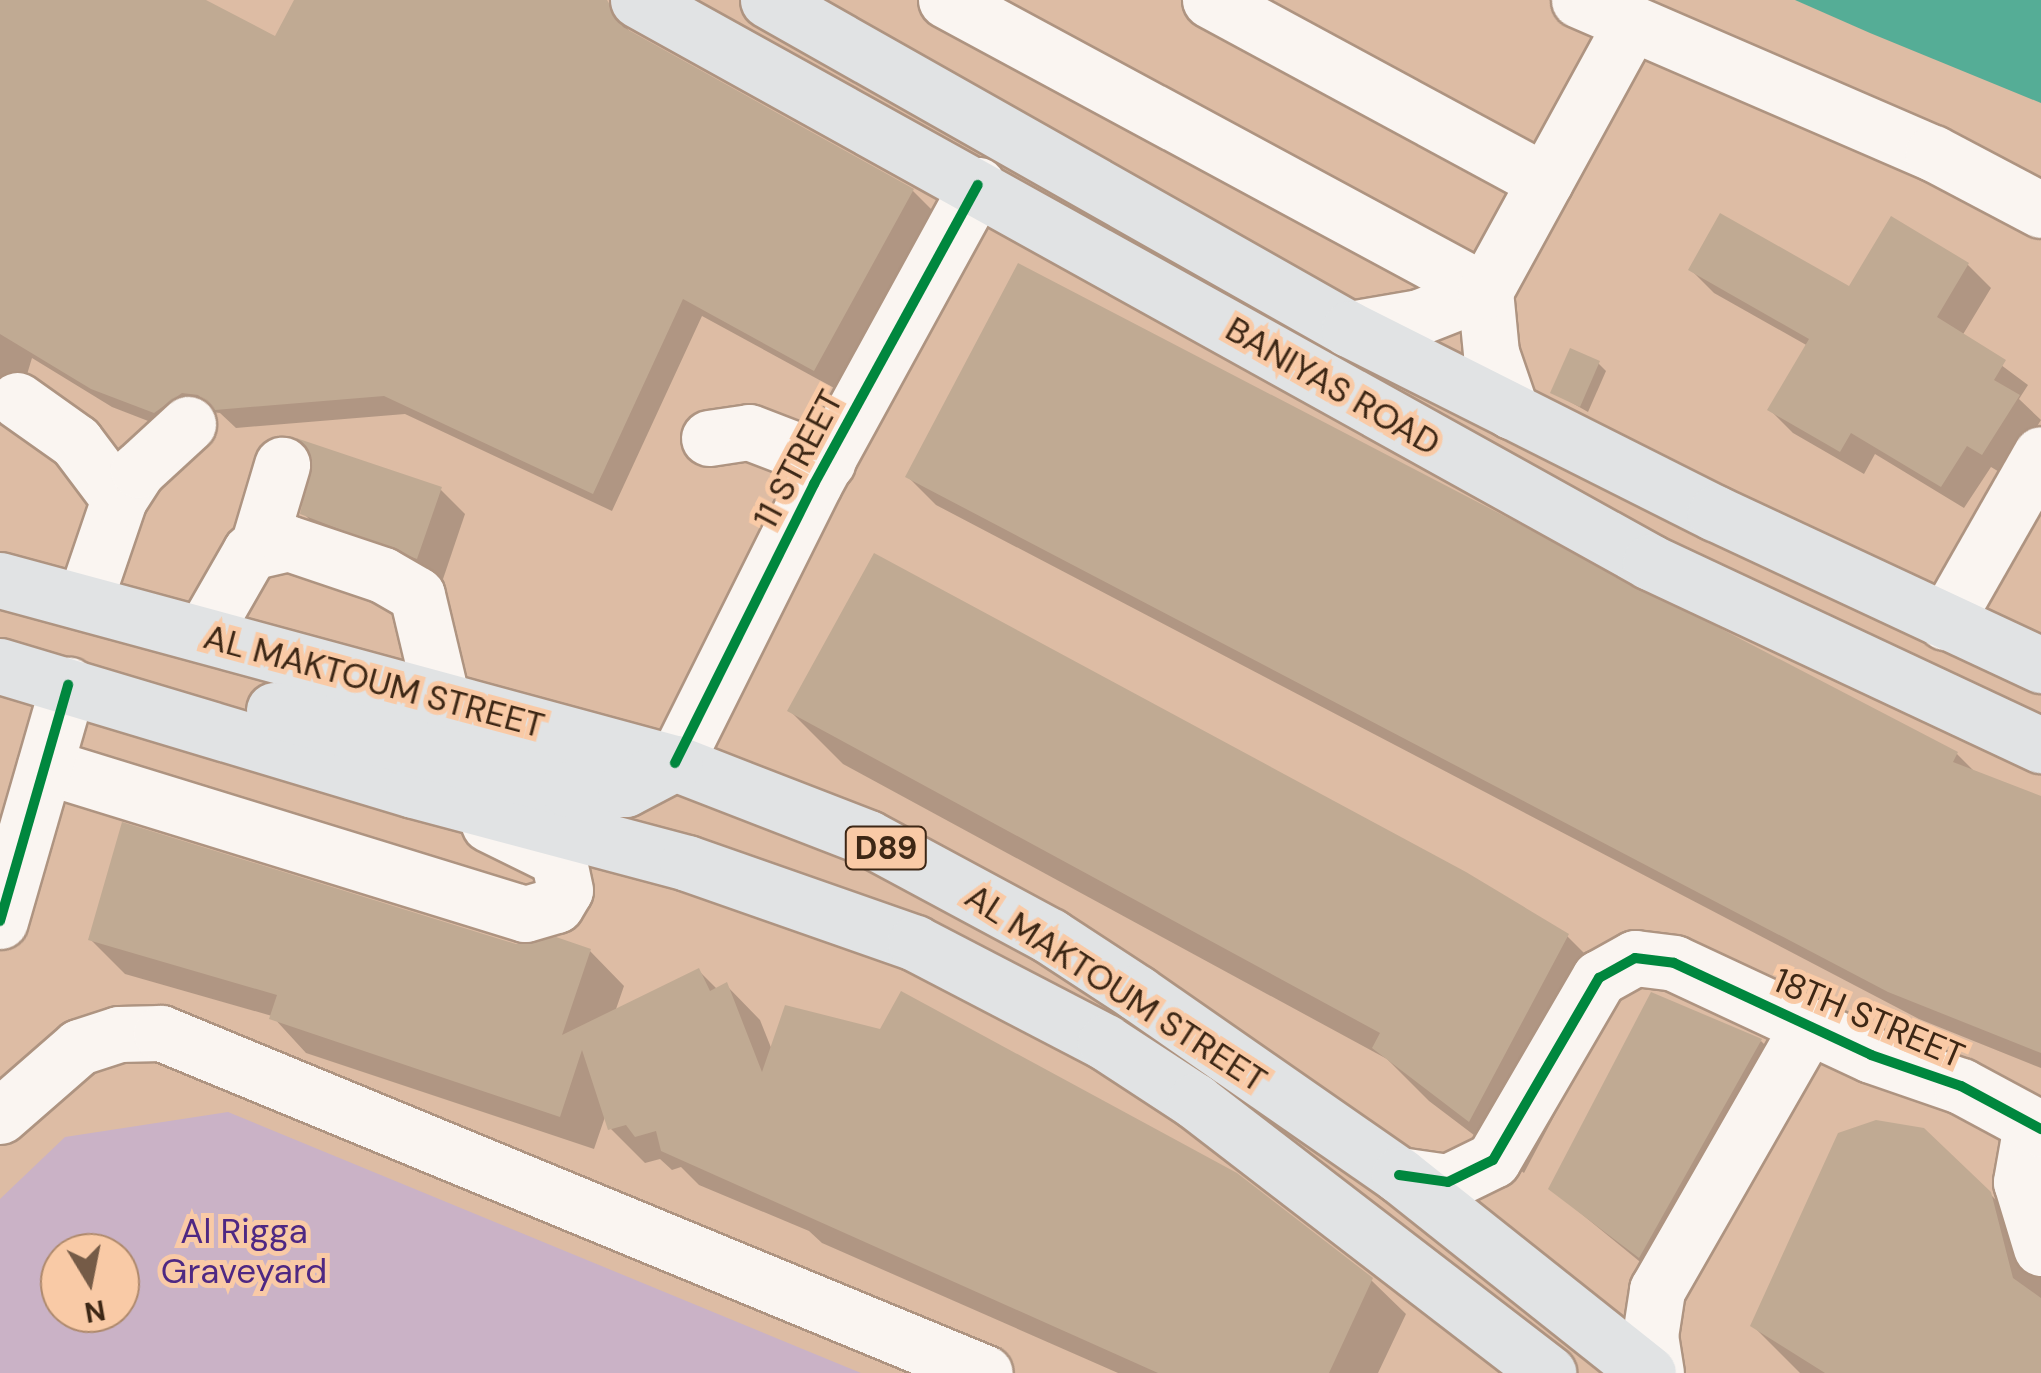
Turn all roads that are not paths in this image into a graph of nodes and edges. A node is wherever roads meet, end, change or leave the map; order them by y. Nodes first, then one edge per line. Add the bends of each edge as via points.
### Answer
1 (638, 0) edge
2 (768, 0) edge
3 (946, 0) edge
4 (1210, 0) edge
5 (1579, 0) edge
6 (1630, 26) junction
7 (1545, 181) junction
8 (978, 185) junction
9 (2041, 210) edge
10 (1485, 291) junction
11 (1349, 329) junction
12 (17, 400) dead end
13 (1512, 411) junction
14 (188, 424) dead end
15 (2041, 454) edge
16 (714, 455) dead end
17 (282, 465) dead end
18 (820, 473) junction
19 (119, 499) junction
20 (257, 549) junction
21 (0, 580) edge
22 (84, 602) junction
23 (1945, 622) junction
24 (204, 634) junction
25 (2041, 665) edge
26 (0, 666) edge
27 (68, 684) junction
28 (442, 700) junction
29 (1972, 716) junction
30 (2041, 726) edge
31 (2041, 745) edge
32 (675, 762) junction
33 (46, 766) junction
34 (413, 790) junction
35 (0, 921) edge
36 (1809, 1025) junction
37 (0, 1116) edge
38 (2036, 1127) edge
39 (1399, 1175) junction
40 (2041, 1248) edge
41 (985, 1373) edge
42 (1548, 1373) edge
43 (1648, 1373) edge
44 (1656, 1373) edge

1 - 8 main road, BANIYAS ROAD
2 - 11 main road, BANIYAS ROAD
3 - 10 street
4 - 7 street
5 - 6 street
6 - 7 street
6 - 9 street via 1933,153
7 - 10 street
8 - 18 street, 11 STREET
8 - 29 main road, BANIYAS ROAD via 1633,552
10 - 11 street via 1418,317
10 - 13 street via 1490,353
11 - 13 main road, BANIYAS ROAD
12 - 19 street via 76,442
13 - 23 main road, BANIYAS ROAD
14 - 19 street via 138,470
15 - 23 street
16 - 18 street via 767,472
17 - 20 street
18 - 32 street, 11 STREET
19 - 22 street
20 - 24 street
20 - 28 street via 288,543 408,587 417,595
21 - 22 main road, AL MAKTOUM STREET / D89
22 - 24 main road, AL MAKTOUM STREET / D89
23 - 25 main road, BANIYAS ROAD
24 - 28 main road, AL MAKTOUM STREET / D89
26 - 27 main road, AL MAKTOUM STREET / D89
27 - 32 main road via 221,696 568,788 625,789
27 - 33 street
27 - 34 main road, AL MAKTOUM STREET / D89
28 - 32 main road, AL MAKTOUM STREET / D89
29 - 30 main road
29 - 31 main road, BANIYAS ROAD
32 - 39 main road, AL MAKTOUM STREET / D89 via 868,838 960,885 1137,993
33 - 34 street via 525,914 556,905 565,890 558,858
33 - 35 street
34 - 42 main road, AL MAKTOUM STREET / D89 via 816,904 1012,990 1195,1101
36 - 38 street, 18TH STREET via 1961,1086
36 - 39 street, 18TH STREET via 1674,963 1635,958 1600,978 1493,1160 1448,1182
36 - 44 street via 1657,1290 1650,1336
37 - 41 street via 79,1048 119,1034 162,1033
38 - 40 street via 2021,1182
39 - 43 main road, AL MAKTOUM STREET / D89

